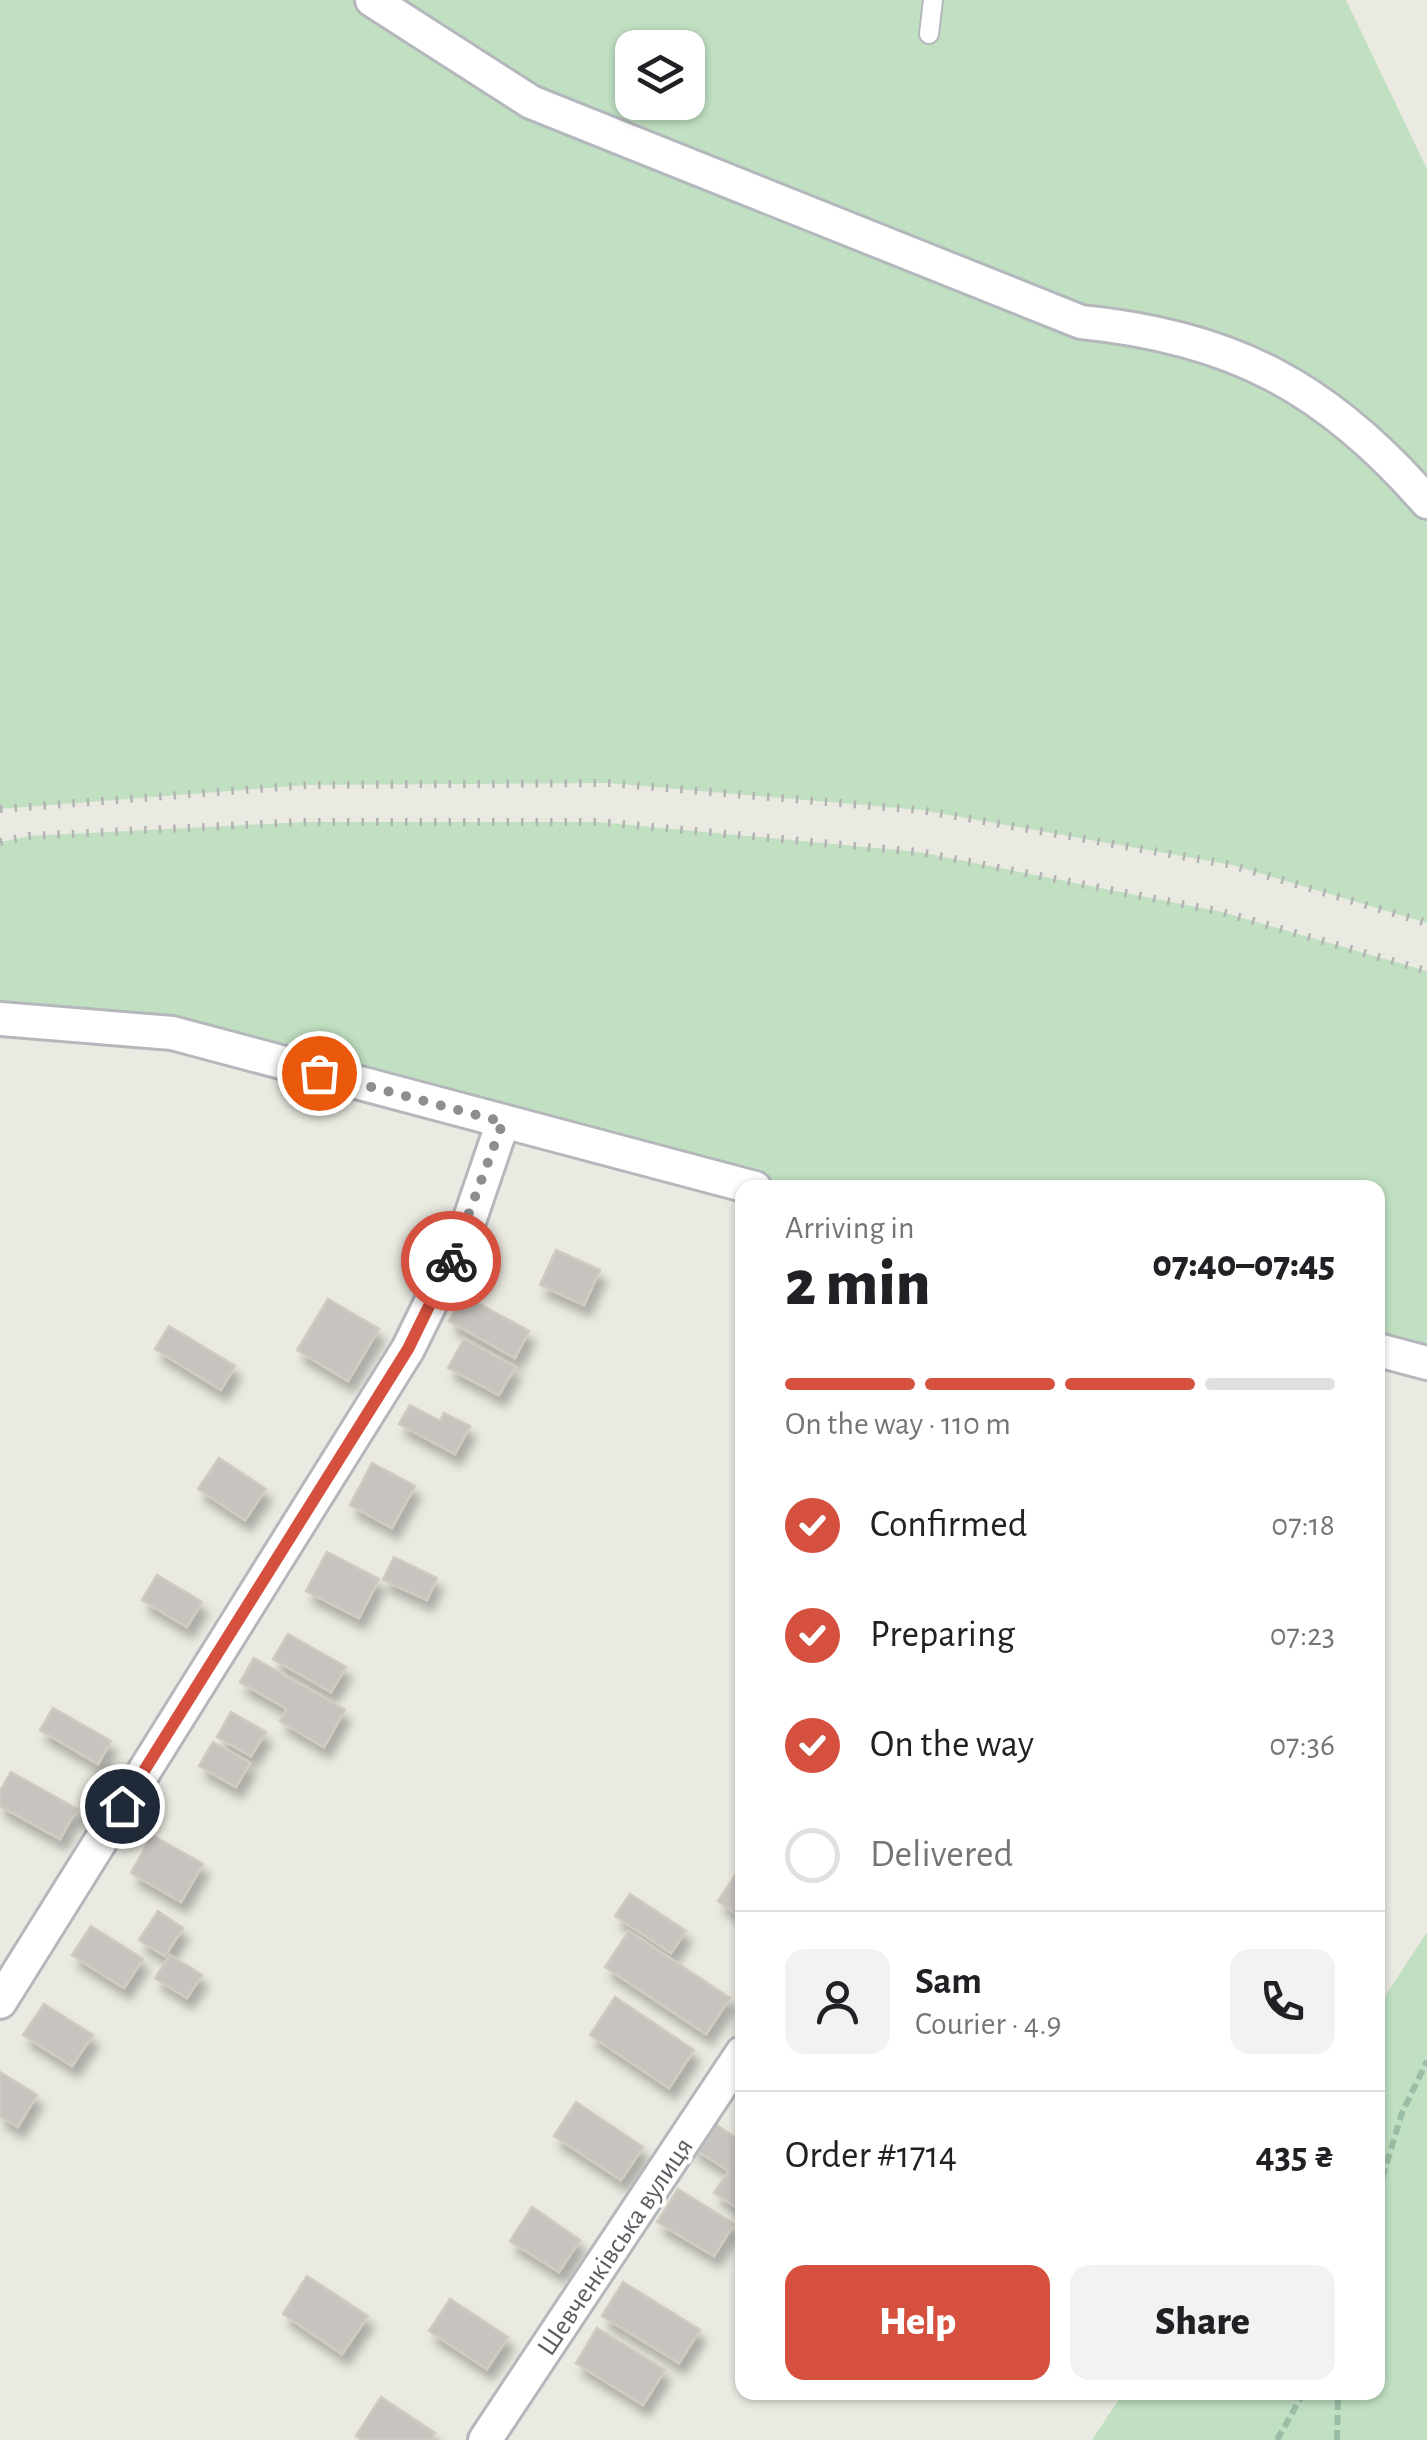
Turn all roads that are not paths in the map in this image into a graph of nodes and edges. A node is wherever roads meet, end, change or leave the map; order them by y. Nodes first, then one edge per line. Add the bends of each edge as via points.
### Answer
1 (372, 0) edge
2 (934, 0) edge
3 (929, 34) dead end
4 (1427, 502) edge
5 (0, 1019) edge
6 (503, 1122) junction
7 (735, 1183) edge
8 (1385, 1352) edge
9 (1427, 1363) edge
10 (0, 2002) edge
11 (735, 2063) edge
12 (484, 2440) edge

1 - 4 street via 549,110 1081,322 1206,343 1269,370 1378,445
2 - 3 lane
5 - 6 street via 172,1033
6 - 7 street
6 - 10 street via 465,1233 408,1349
8 - 9 street
11 - 12 street, Шевченківська вулиця

